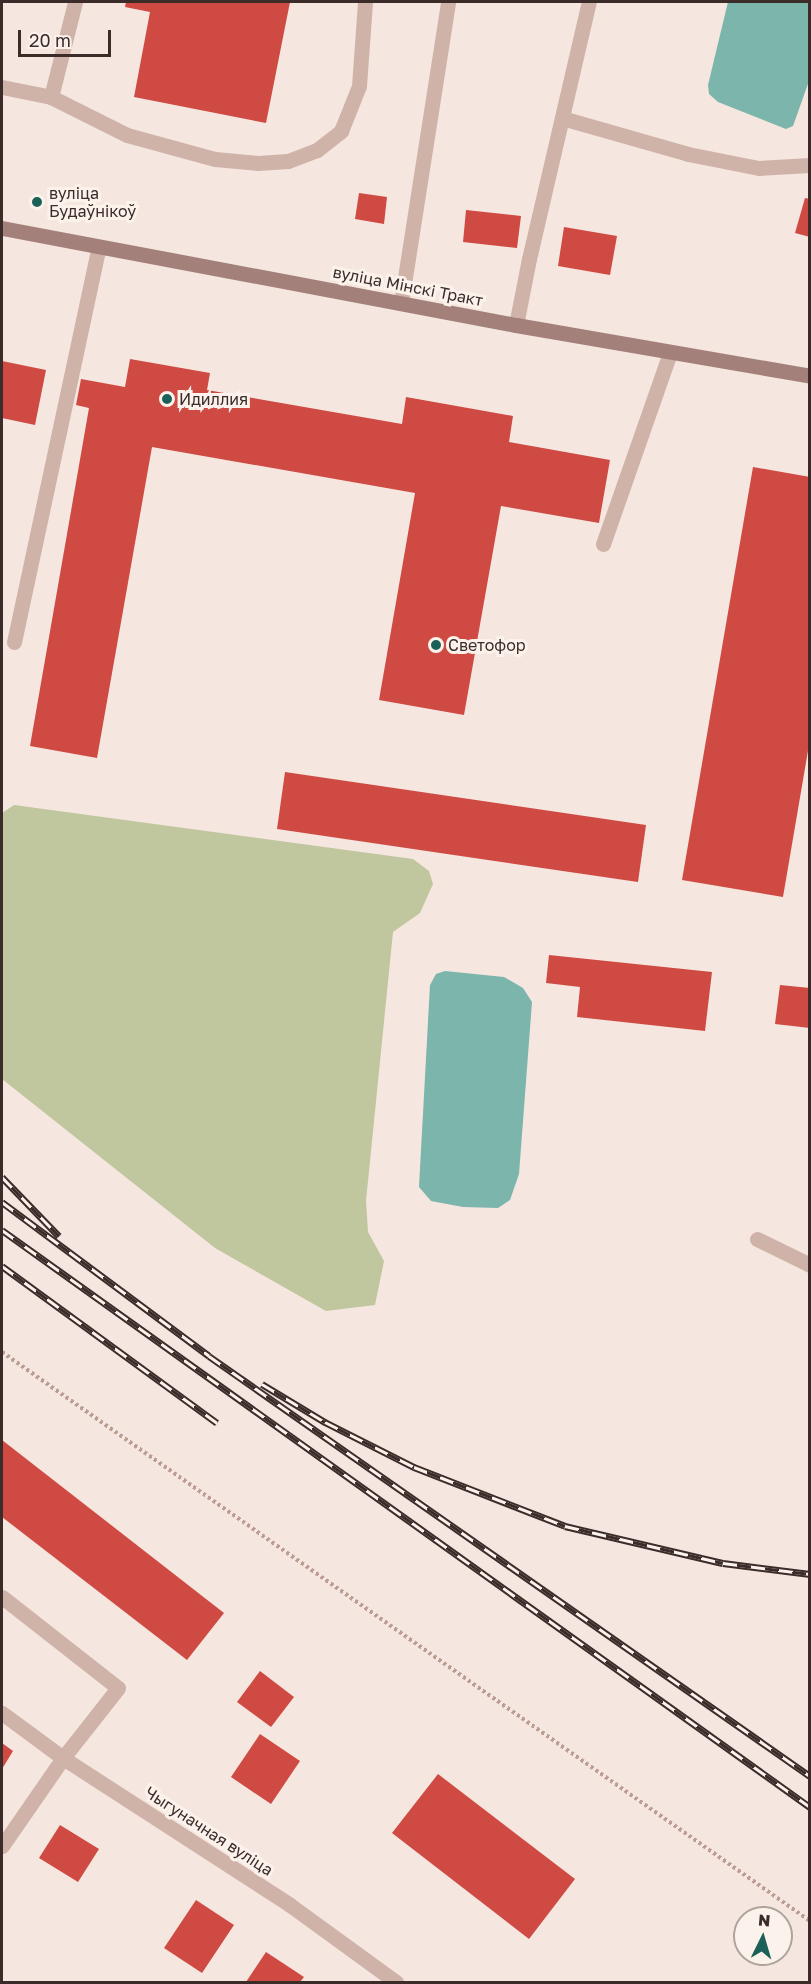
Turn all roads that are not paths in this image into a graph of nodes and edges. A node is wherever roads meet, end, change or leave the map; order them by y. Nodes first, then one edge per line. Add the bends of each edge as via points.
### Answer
1 (75, 2) edge
2 (365, 2) edge
3 (448, 2) edge
4 (589, 2) edge
5 (2, 87) edge
6 (51, 97) junction
7 (562, 118) junction
8 (810, 165) edge
9 (2, 228) edge
10 (99, 247) junction
11 (401, 303) junction
12 (516, 325) junction
13 (670, 353) junction
14 (810, 376) edge
15 (603, 544) dead end
16 (14, 642) dead end
17 (757, 1239) dead end
18 (810, 1266) edge
19 (2, 1597) edge
20 (2, 1713) edge
21 (63, 1758) junction
22 (2, 1846) edge
23 (396, 1983) edge

1 - 6 street
2 - 6 street via 358,86 341,131 316,150 288,161 215,159 127,135
3 - 11 street
4 - 7 street
5 - 6 street
7 - 8 street via 688,154 759,168
7 - 12 street
9 - 10 street, вуліца Мінскі Тракт
10 - 11 street, вуліца Мінскі Тракт
10 - 16 street
11 - 12 street, вуліца Мінскі Тракт
12 - 13 street, вуліца Мінскі Тракт
13 - 14 street, вуліца Мінскі Тракт
13 - 15 street
17 - 18 street
19 - 21 street via 118,1688
20 - 21 street, Чыгуначная вуліца
21 - 22 street
21 - 23 street, Чыгуначная вуліца via 290,1905

